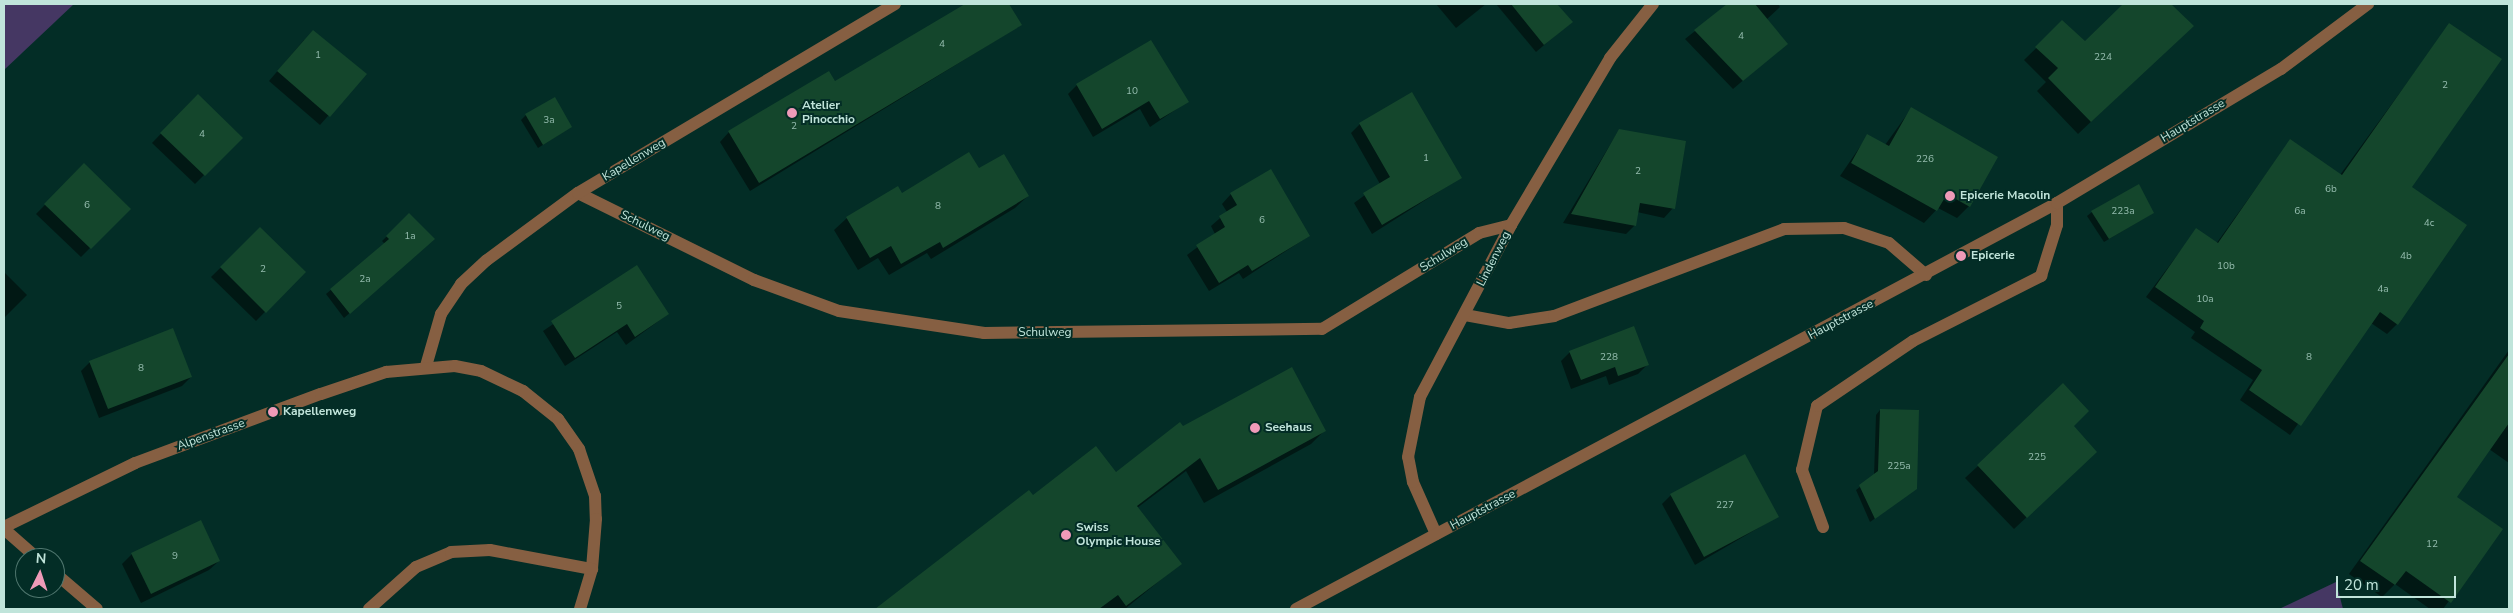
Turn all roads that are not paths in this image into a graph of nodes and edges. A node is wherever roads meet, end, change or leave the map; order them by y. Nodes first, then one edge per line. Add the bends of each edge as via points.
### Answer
1 (895, 4) edge
2 (1653, 4) edge
3 (2368, 4) edge
4 (578, 193) junction
5 (2057, 204) junction
6 (1511, 225) junction
7 (1926, 275) junction
8 (1464, 315) junction
9 (426, 366) junction
10 (1823, 526) dead end
11 (4, 528) edge
12 (1436, 534) junction
13 (26, 548) edge
14 (592, 569) junction
15 (65, 582) edge
16 (97, 609) edge
17 (369, 609) edge
18 (580, 609) edge
19 (1296, 609) edge

1 - 4 street, Kapellenweg
2 - 6 street, Lindenweg via 1610,58
3 - 5 street, Hauptstrasse via 2281,68
4 - 6 street, Schulweg via 754,280 839,311 984,334 1322,330 1479,233
4 - 9 street, Kapellenweg via 462,284 435,327
5 - 7 street, Hauptstrasse
5 - 10 street via 2057,225 2040,276 1913,341 1817,406 1802,470
6 - 8 street, Lindenweg
7 - 8 street via 1889,244 1844,228 1784,229 1554,316 1509,323
7 - 12 street, Hauptstrasse
8 - 12 street, Lindenweg via 1420,397 1410,432 1408,456 1413,482
9 - 11 street, Alpenstrasse via 386,372 135,463
9 - 14 street via 481,371 523,390 558,419 579,449 595,496
11 - 13 street
12 - 19 street, Hauptstrasse
14 - 17 street via 490,550 450,552 416,567
14 - 18 street
15 - 16 street

